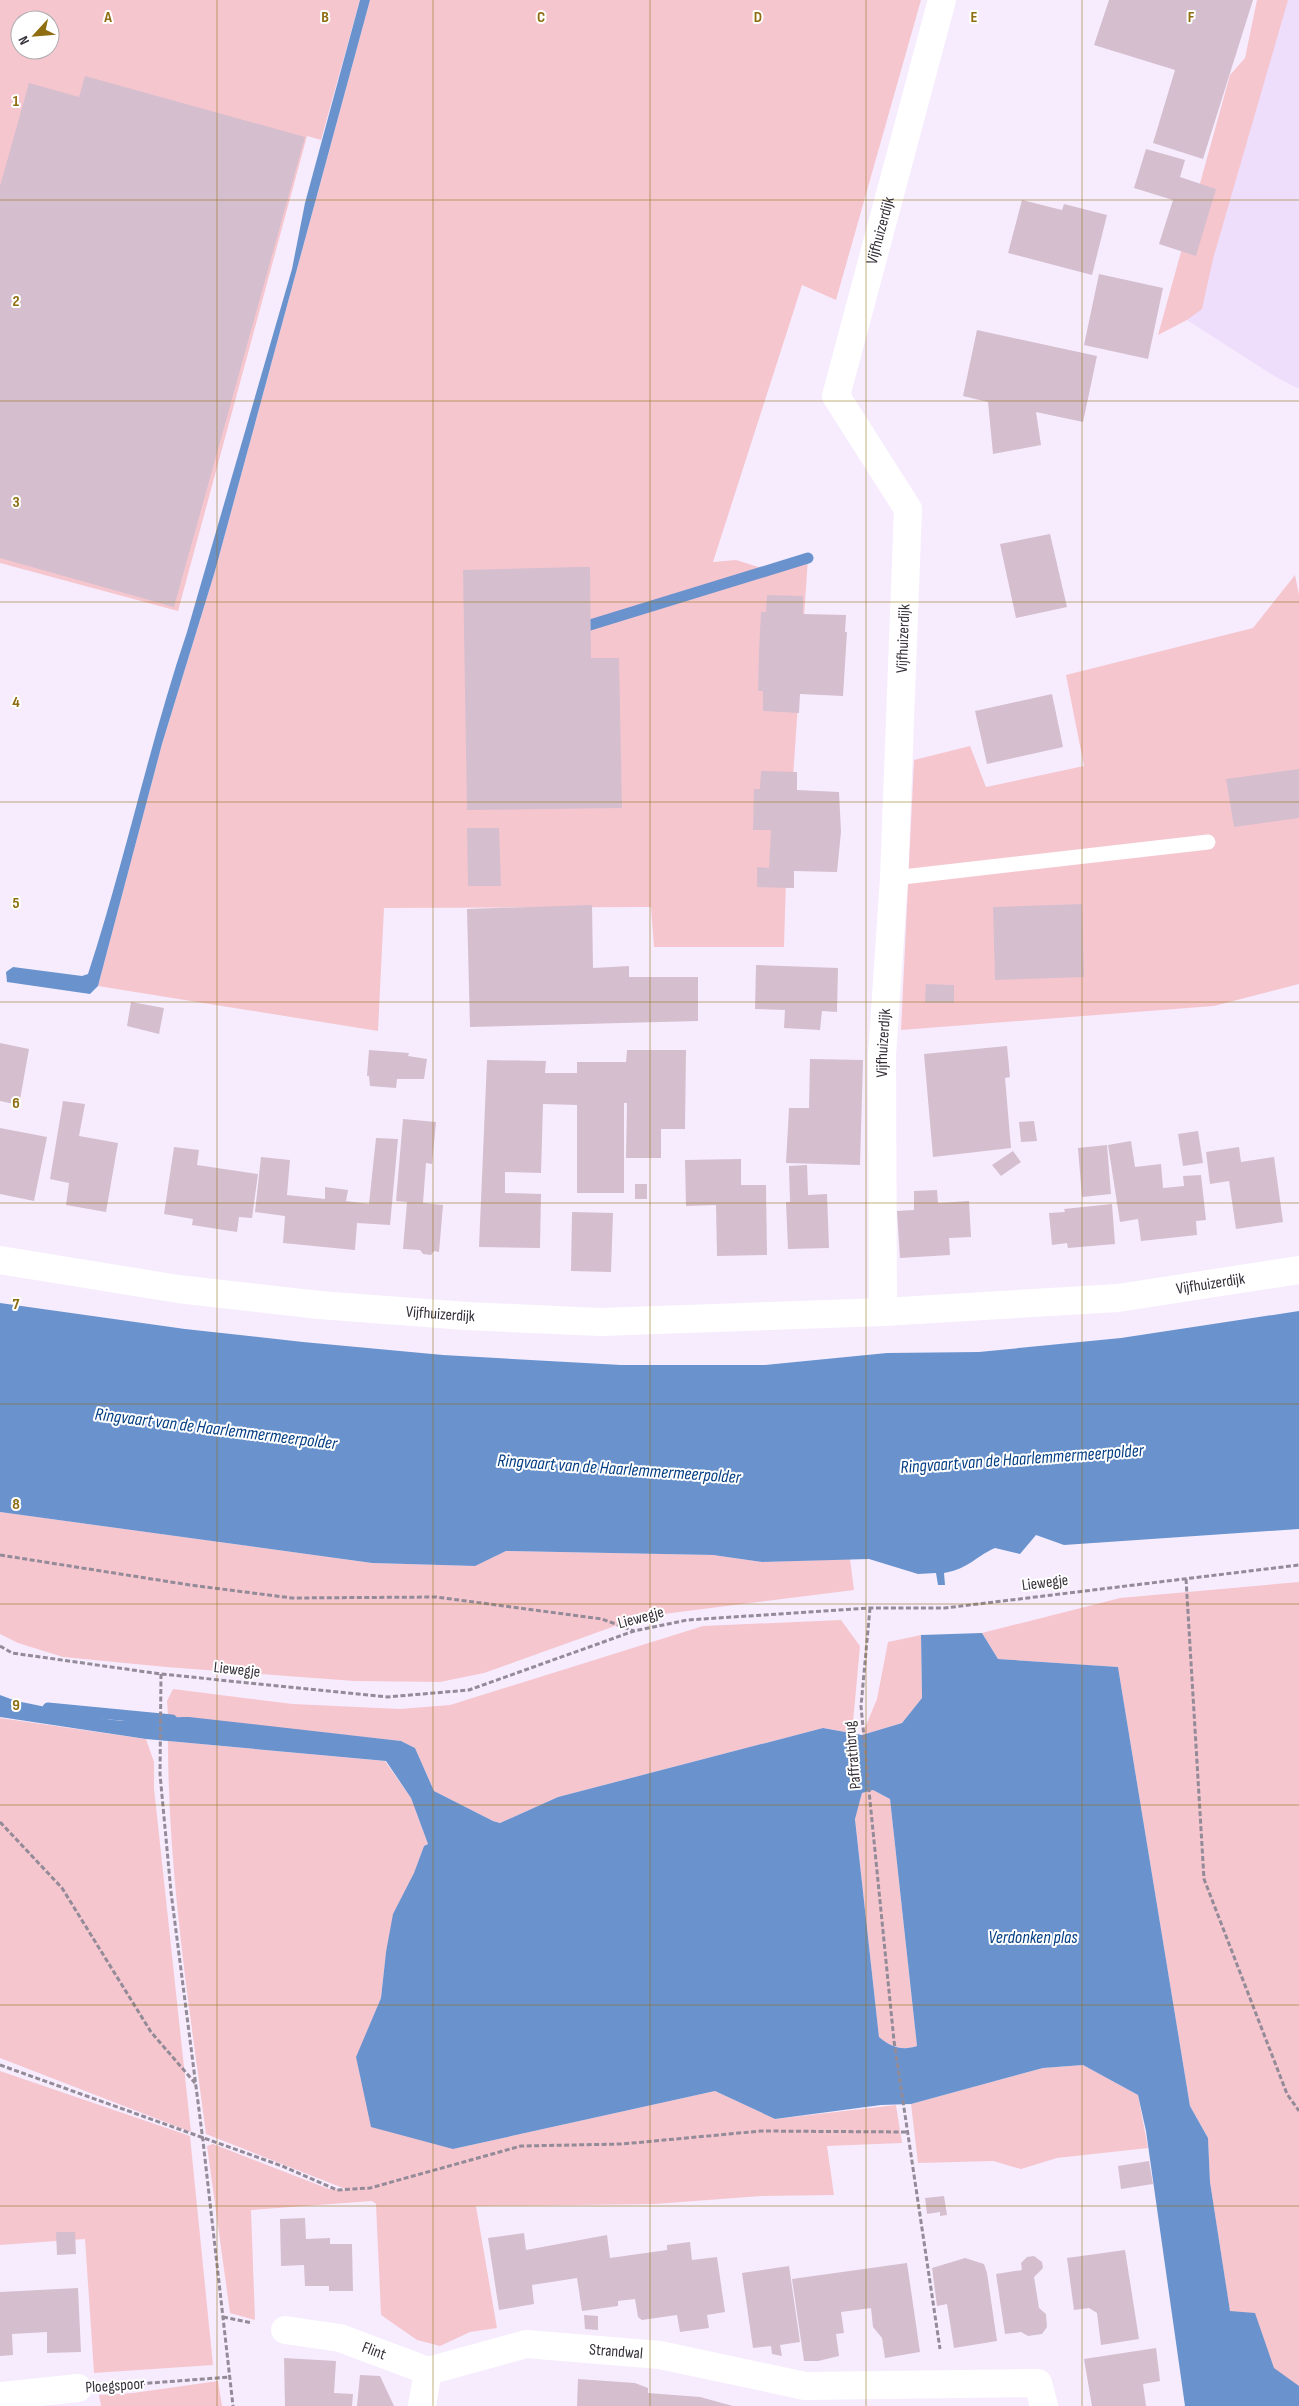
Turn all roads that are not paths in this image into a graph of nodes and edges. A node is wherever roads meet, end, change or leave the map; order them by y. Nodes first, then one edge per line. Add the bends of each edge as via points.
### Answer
1 (942, 0) edge
2 (1208, 842) dead end
3 (894, 878) junction
4 (0, 1260) edge
5 (1299, 1270) edge
6 (884, 1312) junction
7 (285, 2330) dead end
8 (428, 2371) junction
9 (78, 2388) road end
10 (1041, 2395) edge
11 (0, 2396) edge
12 (806, 2396) edge
13 (422, 2406) edge

1 - 3 street, Vijfhuizerdijk via 836,396 908,509
2 - 3 lane
3 - 6 street, Vijfhuizerdijk via 882,1056
4 - 6 street, Vijfhuizerdijk via 178,1289 319,1306 466,1316 600,1322
5 - 6 street, Vijfhuizerdijk via 1118,1298
7 - 8 street, Flint via 340,2338
8 - 12 street, Strandwal via 526,2344 660,2355
8 - 13 street
9 - 11 street, Ploegspoor
10 - 12 street, Strandwal via 944,2385

